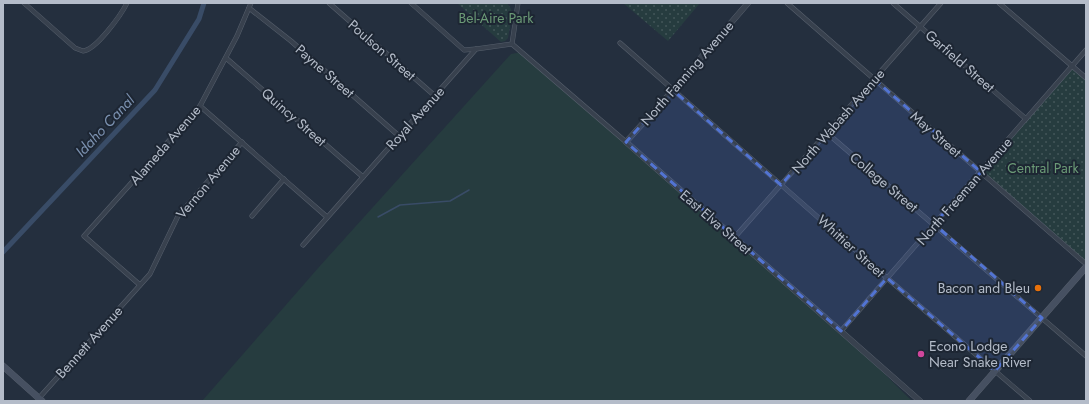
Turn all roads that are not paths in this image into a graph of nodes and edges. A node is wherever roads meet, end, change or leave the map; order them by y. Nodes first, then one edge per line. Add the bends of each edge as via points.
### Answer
1 (24, 3) edge
2 (127, 3) edge
3 (251, 3) edge
4 (329, 3) edge
5 (411, 3) edge
6 (518, 3) edge
7 (748, 3) edge
8 (788, 3) edge
9 (893, 3) edge
10 (941, 3) edge
11 (999, 3) edge
12 (250, 8) junction
13 (920, 26) junction
14 (620, 43) dead end
15 (512, 44) junction
16 (476, 49) junction
17 (1086, 50) edge
18 (226, 58) junction
19 (1072, 66) junction
20 (1086, 78) edge
21 (874, 79) junction
22 (673, 90) junction
23 (435, 96) junction
24 (200, 106) junction
25 (1026, 119) junction
26 (827, 133) junction
27 (399, 136) junction
28 (242, 142) junction
29 (626, 142) junction
30 (981, 172) junction
31 (363, 176) junction
32 (284, 179) junction
33 (781, 185) junction
34 (252, 216) dead end
35 (327, 217) junction
36 (934, 224) junction
37 (734, 238) junction
38 (303, 245) dead end
39 (1086, 264) edge
40 (1086, 267) edge
41 (887, 278) junction
42 (140, 285) junction
43 (1042, 318) junction
44 (841, 332) junction
45 (1086, 356) edge
46 (3, 366) edge
47 (995, 371) junction
48 (41, 400) edge
49 (920, 401) edge
50 (969, 401) edge
51 (1030, 401) edge

1 - 2 street via 82,52 91,49 117,20
3 - 12 street, Alameda Avenue
4 - 23 street, Poulson Street
5 - 16 street via 464,50
6 - 15 street
7 - 22 street, North Fanning Avenue
8 - 21 street, May Street
9 - 13 street, Garfield Street
10 - 13 street, North Wabash Avenue
11 - 19 street
12 - 18 street, Alameda Avenue
12 - 27 street, Payne Street
13 - 21 street, North Wabash Avenue
13 - 25 street, Garfield Street
14 - 22 street, Whittier Street
15 - 16 street
15 - 29 street, East Elva Street
16 - 23 street, Royal Avenue
17 - 19 street, North Freeman Avenue
18 - 24 street, Alameda Avenue
18 - 31 street, Quincy Street
19 - 20 street
19 - 25 street, North Freeman Avenue
21 - 26 street, North Wabash Avenue
21 - 30 street, May Street
22 - 29 street, North Fanning Avenue
22 - 33 street, Whittier Street
23 - 27 street, Royal Avenue
24 - 28 street
24 - 42 street, Alameda Avenue via 84,236
25 - 30 street, North Freeman Avenue
26 - 33 street, North Wabash Avenue
26 - 36 street, College Street
27 - 31 street, Royal Avenue
28 - 32 street
28 - 42 street, Vernon Avenue via 178,216 156,264
29 - 37 street, East Elva Street
30 - 36 street, North Freeman Avenue
30 - 39 street, May Street
31 - 35 street, Royal Avenue
32 - 34 street
32 - 35 street
33 - 37 street, North Wabash Avenue
33 - 41 street, Whittier Street
35 - 38 street, Royal Avenue
36 - 41 street, North Freeman Avenue
36 - 43 street, College Street
37 - 44 street, East Elva Street
40 - 43 main road
41 - 44 street, North Freeman Avenue
41 - 47 street, Whittier Street
42 - 48 street, Bennett Avenue
43 - 45 street, College Street
43 - 47 main road
44 - 49 street, East Elva Street
46 - 48 main road
47 - 50 main road
47 - 51 street, Whittier Street

